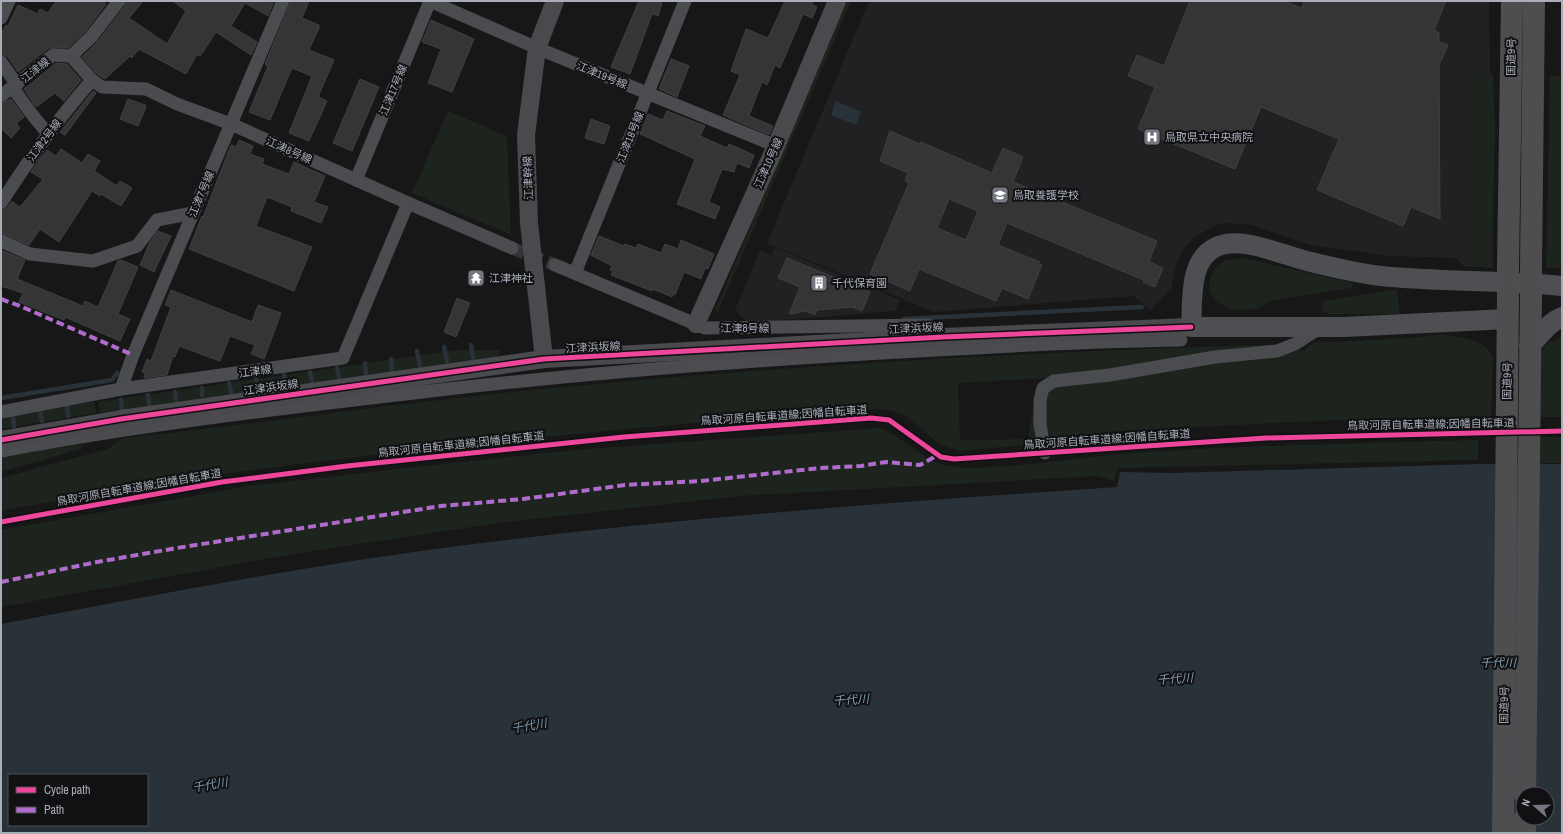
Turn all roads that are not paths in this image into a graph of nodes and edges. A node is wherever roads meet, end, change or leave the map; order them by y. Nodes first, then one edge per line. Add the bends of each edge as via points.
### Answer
1 (9, 1) edge
2 (120, 1) edge
3 (283, 1) edge
4 (430, 1) edge
5 (555, 1) edge
6 (685, 1) edge
7 (837, 1) edge
8 (1500, 1) edge
9 (1512, 1) edge
10 (1534, 1) edge
11 (1542, 1) edge
12 (1, 18) edge
13 (537, 48) junction
14 (72, 56) junction
15 (1, 62) edge
16 (92, 80) junction
17 (15, 86) junction
18 (648, 93) junction
19 (1, 96) edge
20 (231, 124) junction
21 (48, 134) junction
22 (776, 146) junction
23 (1509, 152) junction
24 (1533, 170) junction
25 (356, 180) junction
26 (1, 203) edge
27 (408, 204) junction
28 (193, 213) junction
29 (1, 241) edge
30 (512, 248) tunnel mouth
31 (555, 265) tunnel mouth
32 (575, 273) junction
33 (1562, 278) edge
34 (1530, 282) junction
35 (1562, 286) edge
36 (1562, 317) edge
37 (1508, 318) junction
38 (696, 324) junction
39 (1322, 326) junction
40 (1186, 333) junction
41 (943, 337) junction
42 (1529, 346) junction
43 (544, 359) junction
44 (121, 389) junction
45 (1, 412) edge
46 (1, 440) edge
47 (1, 451) edge
48 (1045, 453) dead end
49 (1525, 786) edge
50 (1503, 833) edge

1 - 12 street
2 - 14 street
3 - 20 street, 江津7号線
4 - 13 street, 江津19号線
4 - 25 street, 江津17号線
5 - 13 street, 江津幹線
6 - 18 street, 江津18号線
7 - 22 street, 江津10号線
8 - 23 highway
9 - 23 highway, 国道9号
10 - 24 highway, 国道9号
11 - 24 highway
13 - 18 street, 江津19号線
13 - 43 street, 江津幹線 via 526,135 529,223
14 - 16 street, 江津8号線
14 - 17 street, 江津線 via 53,55
15 - 17 street
16 - 20 street, 江津8号線 via 102,88 146,89 177,104
16 - 21 street, 江津2号線
17 - 19 street, 江津線
17 - 21 street via 30,112
18 - 22 street, 江津19号線
18 - 32 street, 江津18号線
20 - 25 street, 江津8号線
20 - 28 street, 江津7号線
21 - 26 street, 江津2号線
22 - 38 street, 江津10号線
23 - 37 highway, 国道9号, bridge
24 - 34 highway, 国道9号
25 - 27 street, 江津8号線
27 - 30 street, 江津8号線
27 - 44 street, 江津線 via 342,358
28 - 29 street via 157,220 137,246 93,261 30,254
28 - 44 street, 江津7号線
31 - 32 street, 江津8号線
32 - 38 street, 江津8号線
33 - 34 main road
34 - 35 main road
34 - 40 main road via 1380,276 1323,265 1247,245 1227,244 1209,251 1200,260
34 - 42 highway, 国道9号
36 - 42 main road via 1548,324
37 - 39 main road
37 - 50 highway, 国道9号
38 - 41 street, 江津8号線 via 705,328 726,329 928,325
39 - 40 main road
39 - 48 street via 1295,344 1277,351 1215,357 1110,375 1054,381 1043,388 1040,400 1040,424
40 - 41 street, 江津浜坂線
40 - 47 street via 1110,340 768,359 544,378 162,424 78,436
41 - 43 street, 江津浜坂線
42 - 49 highway, 国道9号
43 - 46 street, 江津浜坂線 via 120,419
44 - 45 street, 江津線

